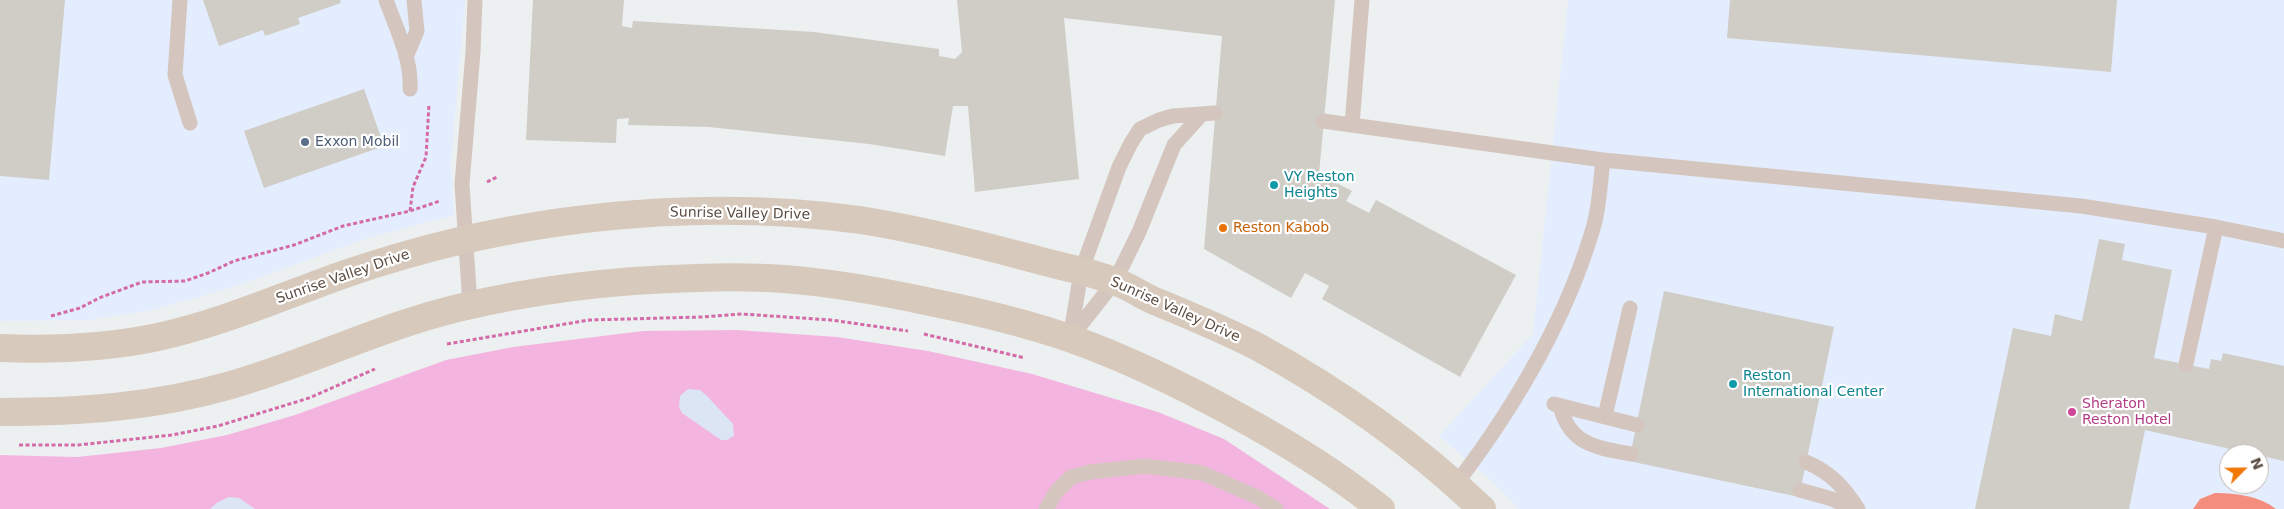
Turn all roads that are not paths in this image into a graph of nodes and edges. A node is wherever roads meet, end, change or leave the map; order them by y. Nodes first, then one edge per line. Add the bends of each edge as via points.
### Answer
1 (180, 0) edge
2 (386, 0) edge
3 (414, 0) edge
4 (475, 0) edge
5 (1362, 0) edge
6 (406, 57) junction
7 (410, 89) dead end
8 (1323, 121) dead end
9 (190, 123) dead end
10 (1352, 125) junction
11 (1603, 160) junction
12 (2216, 227) junction
13 (465, 240) junction
14 (2284, 241) edge
15 (1081, 272) junction
16 (1115, 281) junction
17 (470, 305) junction
18 (1630, 308) dead end
19 (1070, 339) junction
20 (0, 348) edge
21 (2186, 364) dead end
22 (0, 412) edge
23 (1604, 416) junction
24 (1636, 425) dead end
25 (1631, 454) dead end
26 (1806, 462) dead end
27 (1456, 484) junction
28 (1800, 490) dead end
29 (1046, 509) edge
30 (1276, 509) edge
31 (1381, 509) edge
32 (1482, 509) edge
33 (1852, 509) edge
34 (1858, 509) edge

1 - 9 lane via 175,75
2 - 6 lane
3 - 6 lane via 417,31
4 - 13 lane via 462,184
5 - 10 lane
6 - 7 lane
8 - 10 lane
10 - 11 lane
11 - 12 lane via 2056,204
11 - 27 lane via 1592,234 1575,281 1528,378
12 - 14 lane
12 - 21 lane
13 - 15 main road, Sunrise Valley Drive via 521,228 624,215 784,213 920,230
13 - 17 lane
13 - 20 main road, Sunrise Valley Drive via 389,260 211,322 158,337 73,348
15 - 16 main road, Sunrise Valley Drive
15 - 16 lane via 1119,167 1140,129 1173,116 1208,114 1174,145 1139,232
15 - 19 lane
16 - 19 lane
16 - 27 main road, Sunrise Valley Drive via 1230,333 1286,363 1352,405
17 - 19 main road via 540,291 614,282 729,277 779,279 896,295 1027,325
17 - 22 main road via 429,316 269,374 194,395 104,409
18 - 23 lane
19 - 31 main road via 1181,386 1227,410 1287,443 1347,482
23 - 24 lane
23 - 25 lane via 1557,405 1567,427 1581,440
26 - 34 lane via 1838,481
27 - 32 main road, Sunrise Valley Drive
28 - 33 lane via 1832,499
29 - 30 lane via 1056,492 1071,477 1145,466 1202,474

